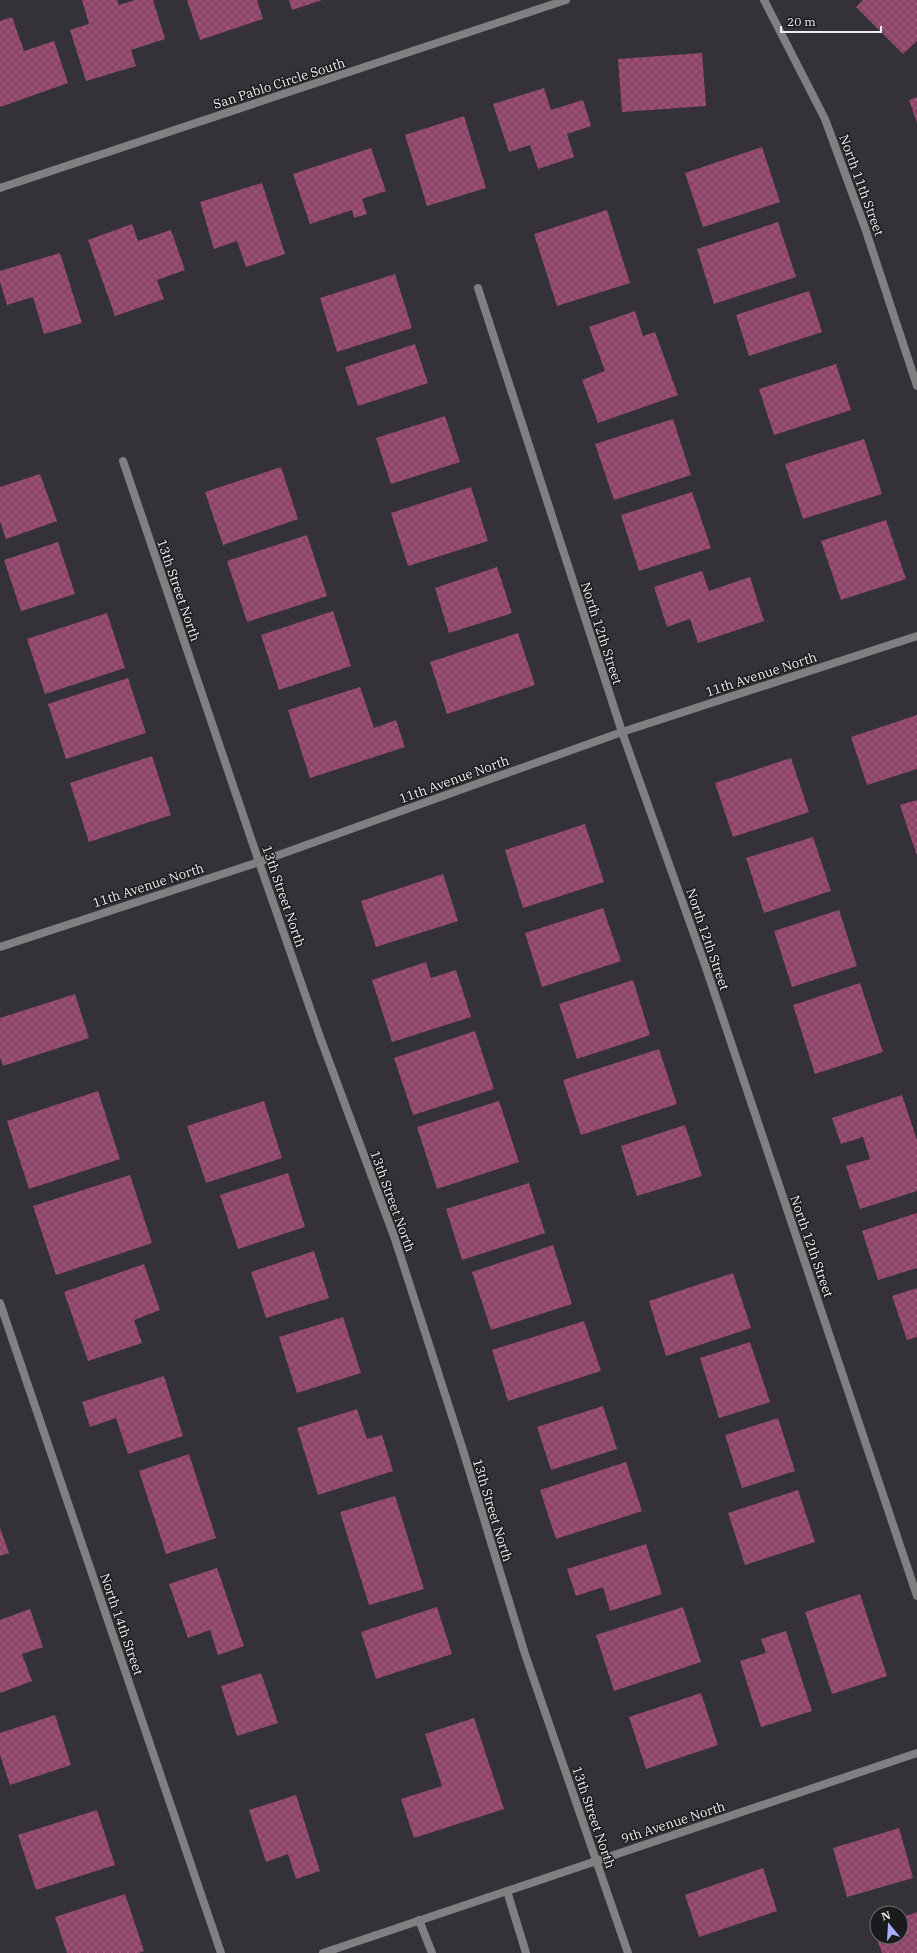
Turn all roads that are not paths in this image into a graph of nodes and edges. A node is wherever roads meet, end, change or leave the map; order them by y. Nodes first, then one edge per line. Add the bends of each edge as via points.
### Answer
1 (566, 0) edge
2 (764, 0) edge
3 (0, 188) edge
4 (478, 288) dead end
5 (917, 386) edge
6 (123, 461) dead end
7 (917, 636) edge
8 (622, 732) junction
9 (259, 862) junction
10 (0, 947) edge
11 (0, 1303) edge
12 (917, 1596) edge
13 (917, 1753) edge
14 (596, 1860) junction
15 (506, 1891) junction
16 (419, 1920) junction
17 (221, 1953) edge
18 (323, 1953) edge
19 (432, 1953) edge
20 (526, 1953) edge
21 (628, 1953) edge

1 - 3 street, San Pablo Circle South
2 - 5 street, North 11th Street via 825,119 865,228
4 - 8 street, North 12th Street
6 - 9 street, 13th Street North
7 - 8 street, 11th Avenue North
8 - 9 street, 11th Avenue North
8 - 12 street, North 12th Street via 706,968
9 - 10 street, 11th Avenue North
9 - 14 street, 13th Street North via 395,1240 525,1654
11 - 17 street, North 14th Street
13 - 14 street, 9th Avenue North
14 - 15 street, 9th Avenue North
14 - 21 street, 13th Street North
15 - 16 street, 9th Avenue North
15 - 20 street
16 - 18 street, 9th Avenue North
16 - 19 street

